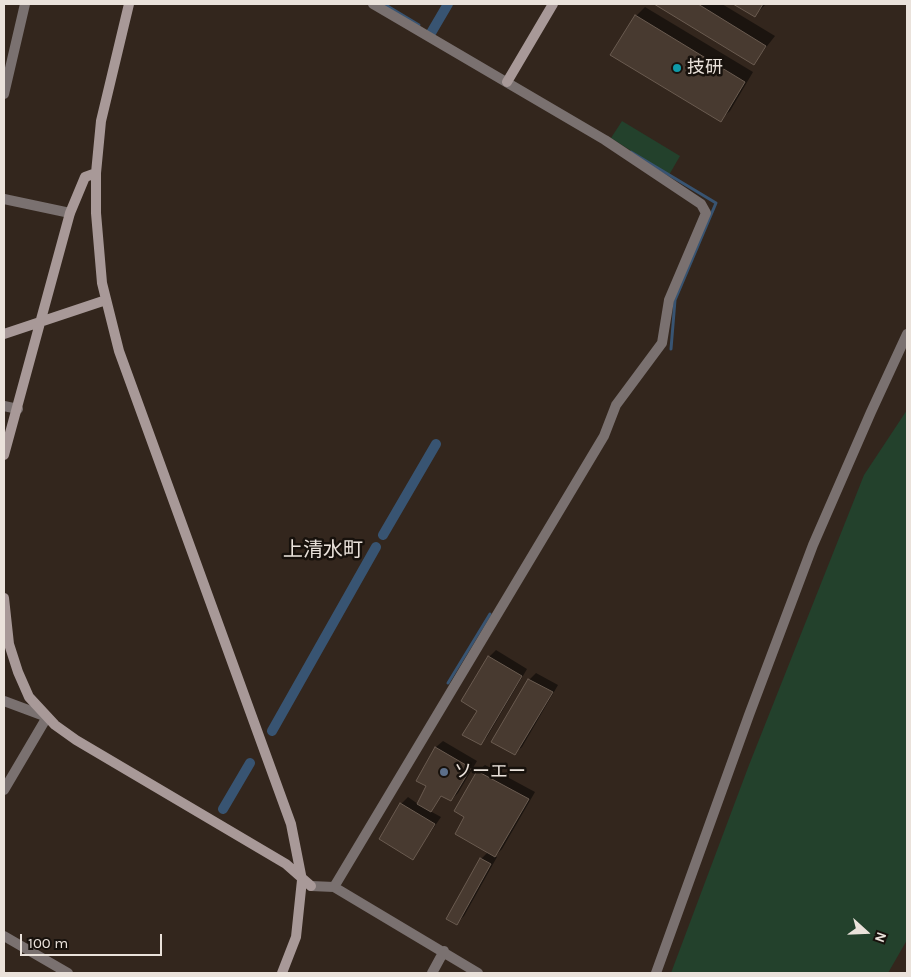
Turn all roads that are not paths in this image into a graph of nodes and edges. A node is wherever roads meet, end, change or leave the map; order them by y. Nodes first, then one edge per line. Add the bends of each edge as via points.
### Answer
1 (24, 4) edge
2 (129, 4) edge
3 (373, 4) edge
4 (553, 4) edge
5 (507, 82) junction
6 (4, 94) edge
7 (96, 173) junction
8 (4, 199) edge
9 (70, 213) junction
10 (106, 300) junction
11 (38, 324) junction
12 (4, 334) edge
13 (907, 334) edge
14 (4, 406) edge
15 (18, 409) junction
16 (4, 455) edge
17 (4, 598) edge
18 (7, 642) edge
19 (4, 701) edge
20 (47, 717) junction
21 (4, 790) edge
22 (306, 883) junction
23 (334, 887) junction
24 (4, 936) edge
25 (444, 951) junction
26 (68, 973) edge
27 (282, 973) edge
28 (432, 973) edge
29 (478, 973) edge
30 (656, 973) edge

1 - 6 street
2 - 7 street via 101,121
3 - 5 street
4 - 5 street
5 - 23 street via 606,140 702,204 706,213 669,300 662,343 616,405 604,436
7 - 9 street via 85,177
7 - 10 street via 96,213
8 - 9 street
9 - 11 street
10 - 11 street
10 - 22 street via 125,367 291,824
11 - 12 street
11 - 15 street
13 - 30 street via 814,545
14 - 15 street
15 - 16 street
17 - 18 street
18 - 20 street via 23,685
19 - 20 street
20 - 21 street
20 - 22 street via 76,740 286,864
22 - 23 street
22 - 27 street via 296,937
23 - 25 street
24 - 26 street
25 - 28 street
25 - 29 street

